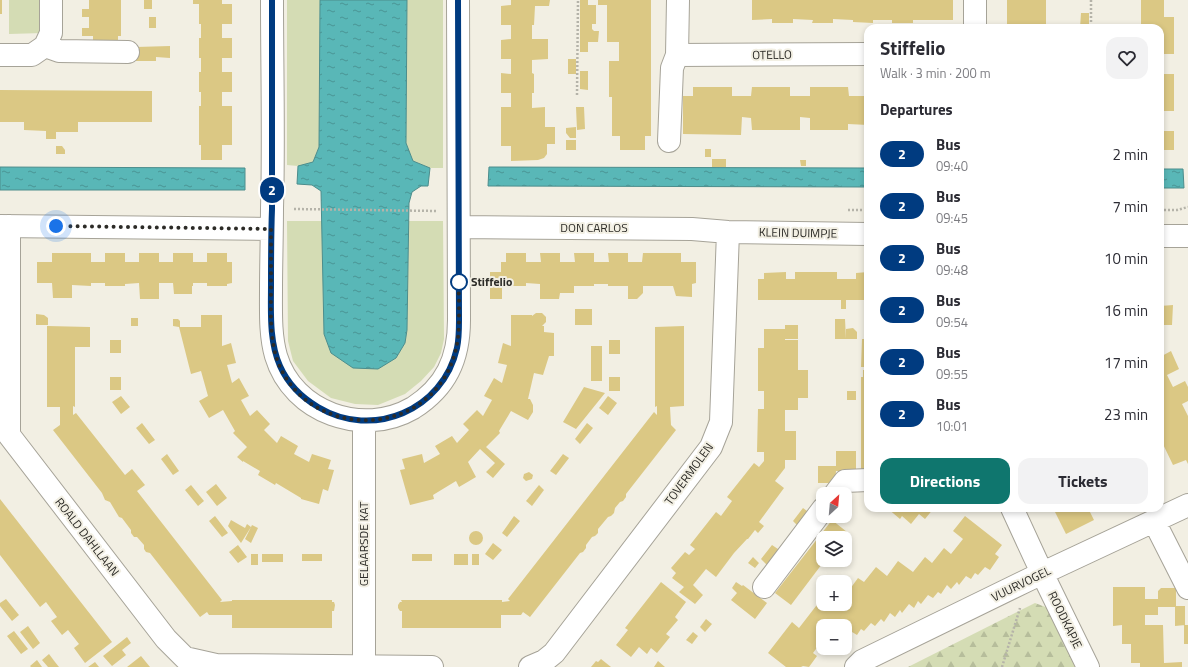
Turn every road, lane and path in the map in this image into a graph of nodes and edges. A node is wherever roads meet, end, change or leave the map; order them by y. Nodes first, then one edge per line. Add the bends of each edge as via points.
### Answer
1 (52, 0) edge
2 (272, 0) edge
3 (458, 0) edge
4 (578, 0) edge
5 (678, 0) edge
6 (975, 0) edge
7 (1091, 0) edge
8 (975, 24) edge
9 (1091, 24) edge
10 (45, 46) junction
11 (128, 52) dead end
12 (677, 54) junction
13 (864, 54) edge
14 (0, 55) edge
15 (577, 95) dead end
16 (669, 141) dead end
17 (1188, 207) edge
18 (287, 209) dead end
19 (1164, 210) edge
20 (438, 211) dead end
21 (5, 226) edge
22 (459, 227) junction
23 (271, 229) junction
24 (728, 232) junction
25 (864, 234) edge
26 (1164, 236) edge
27 (1188, 236) edge
28 (364, 421) junction
29 (864, 480) edge
30 (840, 487) edge
31 (1188, 505) edge
32 (1013, 512) edge
33 (816, 519) edge
34 (1154, 521) junction
35 (1036, 576) junction
36 (764, 587) dead end
37 (1188, 588) edge
38 (215, 666) edge
39 (364, 667) edge
40 (432, 667) edge
41 (533, 667) edge
42 (856, 667) edge
43 (1002, 667) edge
44 (1088, 667) edge

1 - 10 street via 51,33
2 - 23 street
3 - 22 street
4 - 15 path
5 - 12 street
6 - 8 street
7 - 9 path
10 - 11 street via 59,51
10 - 14 street via 32,55
12 - 13 street, OTELLO
12 - 16 street via 672,68
17 - 19 path
18 - 20 path
21 - 23 street
21 - 38 street, ROALD DAHLLAAN via 9,435 166,639 185,658
22 - 24 street, DON CARLOS via 692,229
22 - 28 street via 459,335 453,361 438,386 420,403 388,418
23 - 28 street via 271,314 274,344 280,367 291,385 312,403 334,415
24 - 25 street, KLEIN DUIMPJE
24 - 41 street, TOVERMOLEN via 721,422 711,447 554,652
26 - 27 street
28 - 39 street, GELAARSDE KAT
29 - 30 street via 845,481
31 - 34 street, VUURVOGEL
32 - 35 street, ROODKAPJE
33 - 36 street
34 - 35 street, VUURVOGEL
34 - 37 street
35 - 42 street, VUURVOGEL via 862,661
35 - 43 path
35 - 44 street, ROODKAPJE
38 - 39 street, ROALD DAHLLAAN
39 - 40 street

